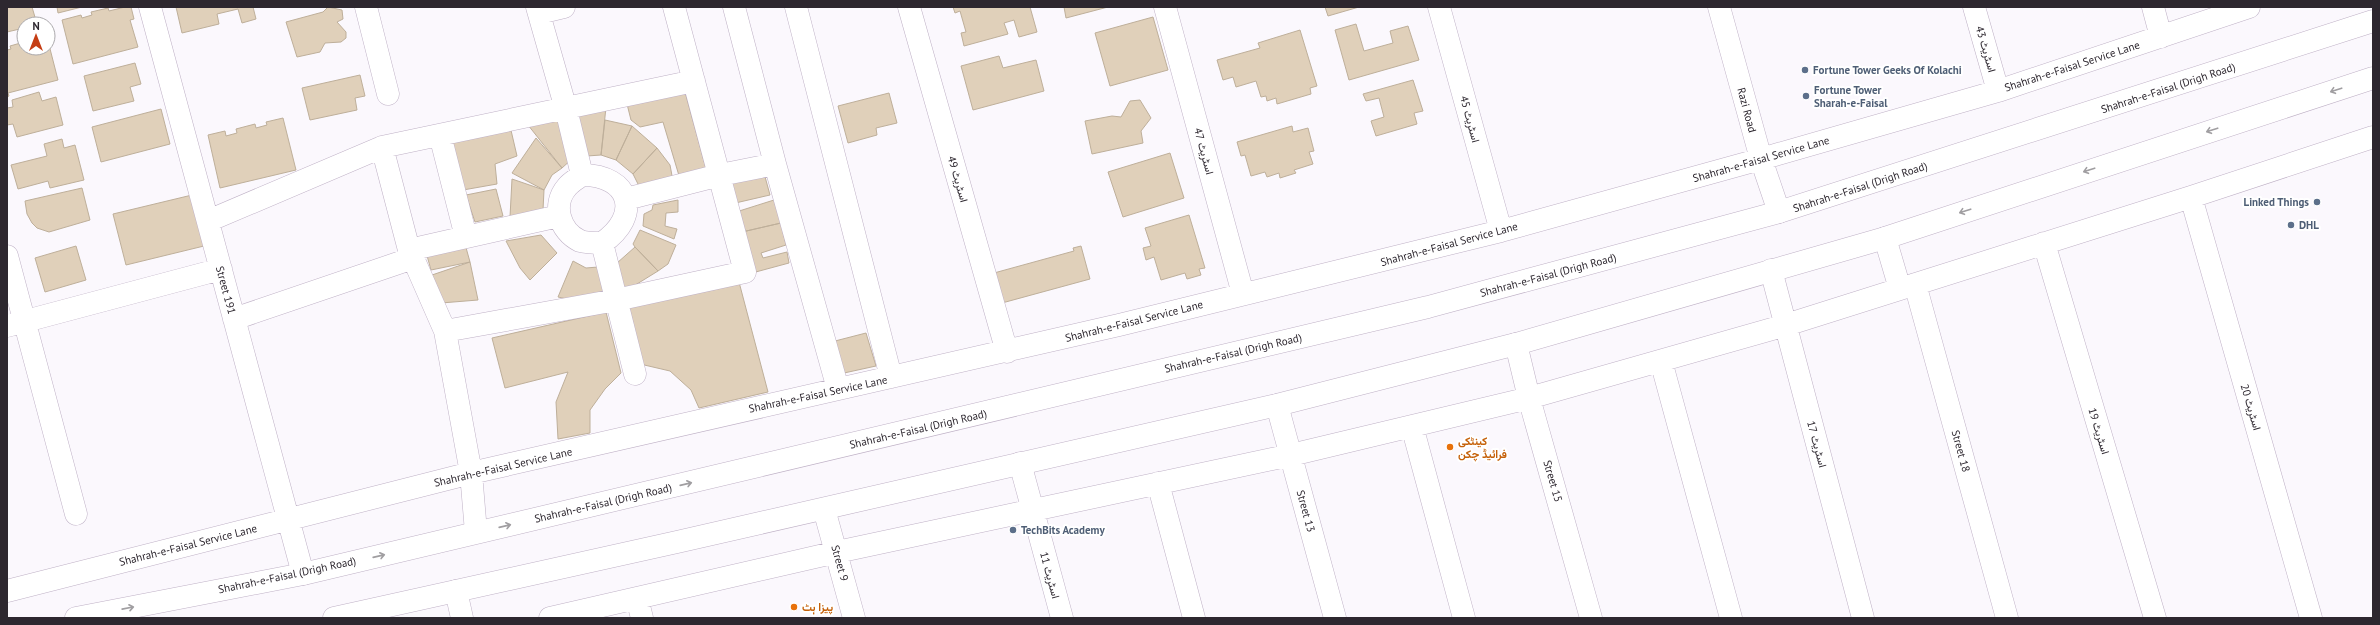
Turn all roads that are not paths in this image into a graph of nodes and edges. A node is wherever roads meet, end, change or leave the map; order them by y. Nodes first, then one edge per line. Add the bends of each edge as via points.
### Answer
1 (150, 7) edge
2 (366, 7) edge
3 (564, 7) edge
4 (674, 7) edge
5 (734, 7) edge
6 (796, 7) edge
7 (909, 7) edge
8 (1165, 7) edge
9 (1439, 7) edge
10 (1719, 7) edge
11 (1974, 7) edge
12 (2153, 7) edge
13 (2249, 7) edge
14 (538, 10) edge
15 (2373, 21) edge
16 (2161, 37) junction
17 (2373, 78) edge
18 (694, 81) junction
19 (1998, 90) junction
20 (388, 94) dead end
21 (566, 109) junction
22 (440, 134) junction
23 (2373, 136) edge
24 (382, 147) junction
25 (1761, 160) junction
26 (775, 164) junction
27 (582, 175) junction
28 (720, 175) junction
29 (2191, 197) junction
30 (626, 199) junction
31 (1778, 212) junction
32 (559, 216) junction
33 (208, 221) junction
34 (1500, 231) junction
35 (466, 237) junction
36 (1885, 238) junction
37 (602, 243) junction
38 (2044, 243) junction
39 (411, 254) junction
40 (7, 256) edge
41 (221, 269) junction
42 (1771, 270) junction
43 (1908, 286) junction
44 (1243, 294) junction
45 (616, 300) junction
46 (234, 320) junction
47 (16, 324) edge
48 (1786, 325) junction
49 (445, 331) junction
50 (1516, 344) junction
51 (1007, 352) junction
52 (1661, 361) junction
53 (635, 374) dead end
54 (891, 378) junction
55 (838, 389) junction
56 (1529, 398) junction
57 (1277, 405) junction
58 (1412, 426) junction
59 (1291, 454) junction
60 (1020, 463) junction
61 (471, 473) junction
62 (1158, 483) junction
63 (824, 509) junction
64 (1032, 510) junction
65 (76, 514) dead end
66 (288, 521) junction
67 (476, 532) junction
68 (837, 552) junction
69 (302, 574) junction
70 (7, 591) edge
71 (456, 591) junction
72 (639, 608) edge
73 (76, 618) edge
74 (334, 618) edge
75 (462, 618) edge
76 (550, 618) edge
77 (854, 618) edge
78 (1062, 618) edge
79 (1194, 618) edge
80 (1335, 618) edge
81 (1464, 618) edge
82 (1591, 618) edge
83 (1731, 618) edge
84 (1863, 618) edge
85 (2007, 618) edge
86 (2155, 618) edge
87 (2311, 618) edge

1 - 33 main road, Street 191
2 - 20 main road
3 - 14 main road
4 - 18 main road
5 - 26 main road
6 - 54 main road
7 - 51 main road, اسٹریٹ 49
8 - 44 main road, اسٹریٹ 47
9 - 34 main road, اسٹریٹ 45
10 - 25 main road, Razi Road
11 - 19 main road, اسٹریٹ 43
12 - 16 main road
13 - 16 main road, Shahrah-e-Faisal Service Lane
14 - 21 main road
15 - 31 main road, Shahrah-e-Faisal (Drigh Road)
16 - 19 main road, Shahrah-e-Faisal Service Lane
17 -> 36 main road
18 - 21 main road
18 - 28 main road
19 - 25 main road, Shahrah-e-Faisal Service Lane
21 - 22 main road
21 - 27 main road
22 - 24 main road
22 - 35 main road
23 - 29 main road
24 - 33 main road
24 - 39 main road
25 - 31 main road, Razi Road
25 - 34 main road, Shahrah-e-Faisal Service Lane
26 - 28 main road
26 - 55 main road
27 - 30 main road via 597,175 613,182
27 - 32 main road via 567,187 560,200
28 - 30 main road
28 - 45 main road via 745,272
29 - 38 main road
29 - 87 main road, اسٹریٹ 20
30 - 37 main road via 627,211 621,227
67 -> 31 main road, Shahrah-e-Faisal (Drigh Road) via 1428,307
32 - 35 main road
32 - 37 main road via 564,228 579,240
33 - 41 main road, Street 191
34 - 44 main road, Shahrah-e-Faisal Service Lane
35 - 39 main road
36 - 42 main road
36 - 43 main road, Street 18
37 - 45 main road
38 - 43 main road
38 - 86 main road, اسٹریٹ 19
39 - 46 main road
39 - 49 main road
40 - 47 main road
41 - 46 main road, Street 191
41 - 47 main road
42 - 48 main road, اسٹریٹ 17
42 - 50 main road
43 - 48 main road
43 - 85 main road, Street 18
44 - 51 main road, Shahrah-e-Faisal Service Lane
45 - 49 main road
45 - 53 main road
46 - 66 main road, Street 191
47 - 65 main road
48 - 52 main road
48 - 84 main road, اسٹریٹ 17
49 - 61 main road
50 - 56 main road, Street 15
50 - 57 main road
51 - 54 main road, Shahrah-e-Faisal Service Lane
52 - 56 main road
52 - 83 main road
54 - 55 main road, Shahrah-e-Faisal Service Lane
55 - 61 main road, Shahrah-e-Faisal Service Lane
56 - 58 main road
56 - 82 main road, Street 15
57 - 59 main road, Street 13
57 - 60 main road
58 - 59 main road
58 - 81 main road
59 - 62 main road
59 - 80 main road, Street 13
60 - 63 main road
60 - 64 main road, اسٹریٹ 11
61 - 66 main road, Shahrah-e-Faisal Service Lane
61 - 67 main road
62 - 64 main road
62 - 79 main road
63 - 68 main road, Street 9
63 - 71 main road
64 - 68 main road
64 - 78 main road, اسٹریٹ 11
66 - 69 main road, Street 191
66 - 70 main road, Shahrah-e-Faisal Service Lane
69 -> 67 main road, Shahrah-e-Faisal (Drigh Road)
68 - 72 main road
68 - 77 main road, Street 9
73 -> 69 main road, Shahrah-e-Faisal (Drigh Road)
71 - 74 main road
71 - 75 main road
72 - 76 main road

